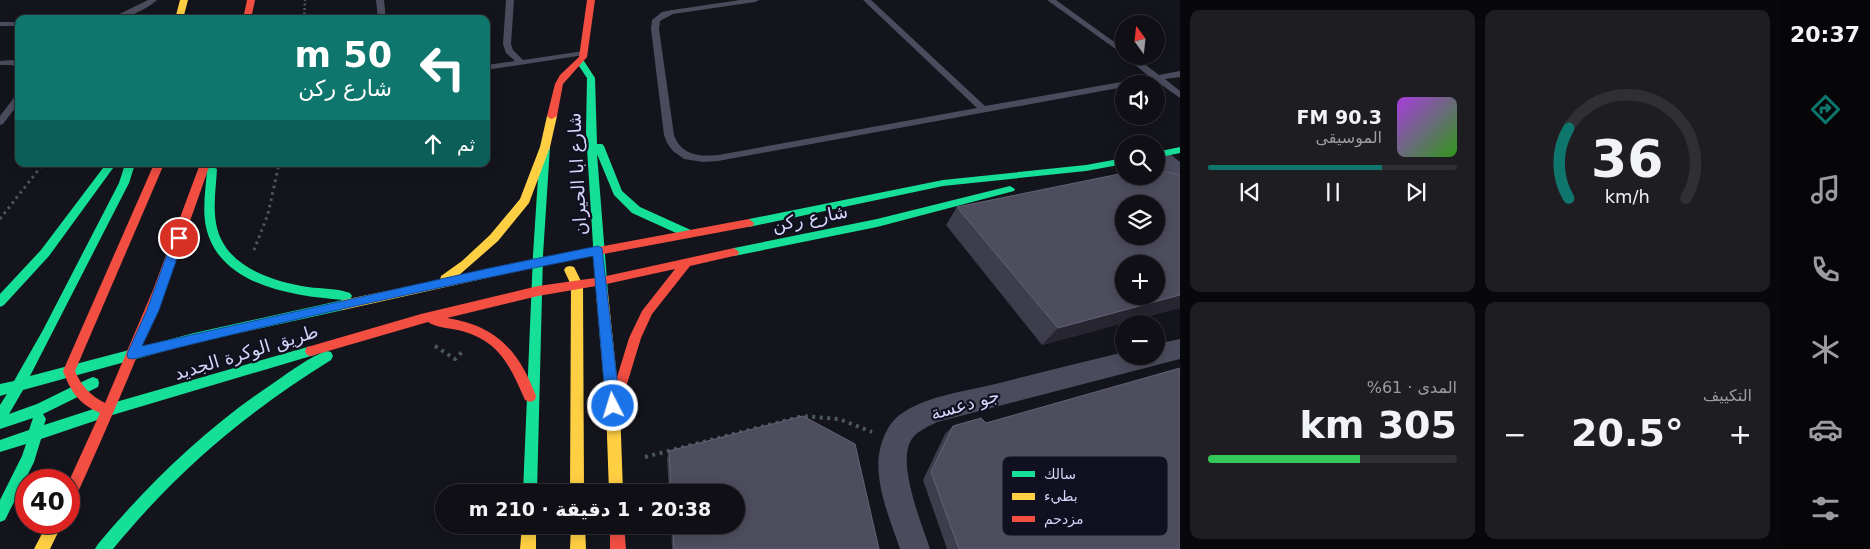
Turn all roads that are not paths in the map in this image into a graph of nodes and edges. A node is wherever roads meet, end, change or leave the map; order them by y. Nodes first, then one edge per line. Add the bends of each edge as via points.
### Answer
1 (153, 0) edge
2 (184, 0) edge
3 (251, 0) edge
4 (380, 0) edge
5 (510, 0) edge
6 (591, 0) edge
7 (755, 0) edge
8 (868, 0) edge
9 (1051, 0) edge
10 (122, 15) edge
11 (180, 15) edge
12 (248, 15) edge
13 (382, 15) edge
14 (0, 24) edge
15 (15, 24) edge
16 (1115, 47) edge
17 (583, 58) junction
18 (522, 62) junction
19 (0, 63) edge
20 (15, 63) edge
21 (1140, 65) edge
22 (490, 67) edge
23 (1180, 74) edge
24 (1153, 75) edge
25 (1165, 77) edge
26 (1165, 84) edge
27 (1115, 86) edge
28 (1180, 95) edge
29 (15, 102) edge
30 (984, 110) junction
31 (0, 122) edge
32 (591, 132) junction
33 (545, 148) junction
34 (1180, 150) edge
35 (1165, 153) edge
36 (1165, 161) edge
37 (1115, 163) edge
38 (109, 167) edge
39 (129, 167) edge
40 (158, 167) edge
41 (204, 167) edge
42 (212, 167) edge
43 (1086, 168) junction
44 (1180, 172) edge
45 (689, 234) junction
46 (598, 251) junction
47 (688, 261) junction
48 (538, 262) junction
49 (602, 281) junction
50 (438, 284) junction
51 (577, 285) junction
52 (538, 291) junction
53 (377, 298) junction
54 (0, 302) edge
55 (421, 319) junction
56 (371, 332) junction
57 (1180, 349) edge
58 (1165, 353) edge
59 (133, 354) junction
60 (1115, 365) edge
61 (69, 371) junction
62 (20, 384) junction
63 (0, 390) edge
64 (77, 392) junction
65 (37, 402) junction
66 (613, 406) junction
67 (532, 409) junction
68 (109, 410) junction
69 (0, 418) edge
70 (0, 423) edge
71 (37, 433) junction
72 (0, 446) edge
73 (80, 472) edge
74 (530, 484) edge
75 (577, 484) edge
76 (616, 484) edge
77 (0, 515) edge
78 (50, 534) edge
79 (529, 534) edge
80 (578, 534) edge
81 (617, 534) edge
82 (42, 549) edge
83 (103, 549) edge
84 (528, 549) edge
85 (578, 549) edge
86 (618, 549) edge
87 (915, 549) edge

1 - 10 lane
2 - 11 street
3 - 12 street
4 - 13 lane
5 - 18 lane via 507,44 509,51
6 - 17 street
7 - 30 lane via 672,12 656,20 669,135 676,149 684,155 700,159 718,158
8 - 30 lane
9 - 16 lane
14 - 15 lane
17 - 18 lane
17 - 32 street, شارع ابا الحيران via 592,78
17 - 33 street via 559,82
18 - 22 lane
19 - 20 lane
21 - 24 lane
23 - 25 lane
26 - 28 lane
27 - 30 lane
29 - 31 lane
32 - 45 street via 618,192 636,210
32 - 46 street, شارع ابا الحيران
33 - 48 street, شارع ابا الحيران
33 - 50 street via 525,200 494,238
34 - 35 street
36 - 44 street
37 - 43 street, شارع ركن
38 - 54 street via 53,244
39 - 62 street via 124,183
40 - 61 street
41 - 59 street via 153,310
42 - 53 street via 211,220 215,237 233,263 296,291
43 - 45 street, شارع ركن via 942,183
43 - 47 street, شارع ركن via 876,223
45 - 46 street, شارع ركن
46 - 48 street, شارع ركن
46 - 49 street, شارع ابا الحيران
47 - 49 street, شارع ركن
47 - 66 street via 648,312 635,338
48 - 50 street, شارع ركن
48 - 51 street via 568,268
48 - 52 street, شارع ابا الحيران
49 - 51 street, شارع ركن
49 - 66 street, شارع ابا الحيران
50 - 53 street, طريق الوكرة الجديد
51 - 52 street, شارع ركن
51 - 75 street
52 - 55 street, شارع ركن
52 - 67 street, شارع ابا الحيران
53 - 59 street, طريق الوكرة الجديد
55 - 56 street, طريق الوكرة الجديد
55 - 67 street via 454,321 483,332 508,351 525,377
56 - 68 street, طريق الوكرة الجديد
56 - 83 street via 255,400 220,427 175,465
57 - 58 street
59 - 61 street, طريق الوكرة الجديد
59 - 64 street
59 - 68 street
60 - 87 street, جو دعسة via 932,411 907,424 894,443 892,466
61 - 62 street, طريق الوكرة الجديد
61 - 64 street
62 - 63 street, طريق الوكرة الجديد
62 - 65 street
62 - 69 street
64 - 65 street
64 - 68 street via 90,404
65 - 70 street
65 - 71 street
66 - 76 street, شارع ابا الحيران
67 - 74 street, شارع ابا الحيران
68 - 71 street, طريق الوكرة الجديد
68 - 73 street
71 - 72 street, طريق الوكرة الجديد
71 - 77 street via 20,480
78 - 82 street
79 - 84 street
80 - 85 street
81 - 86 street

